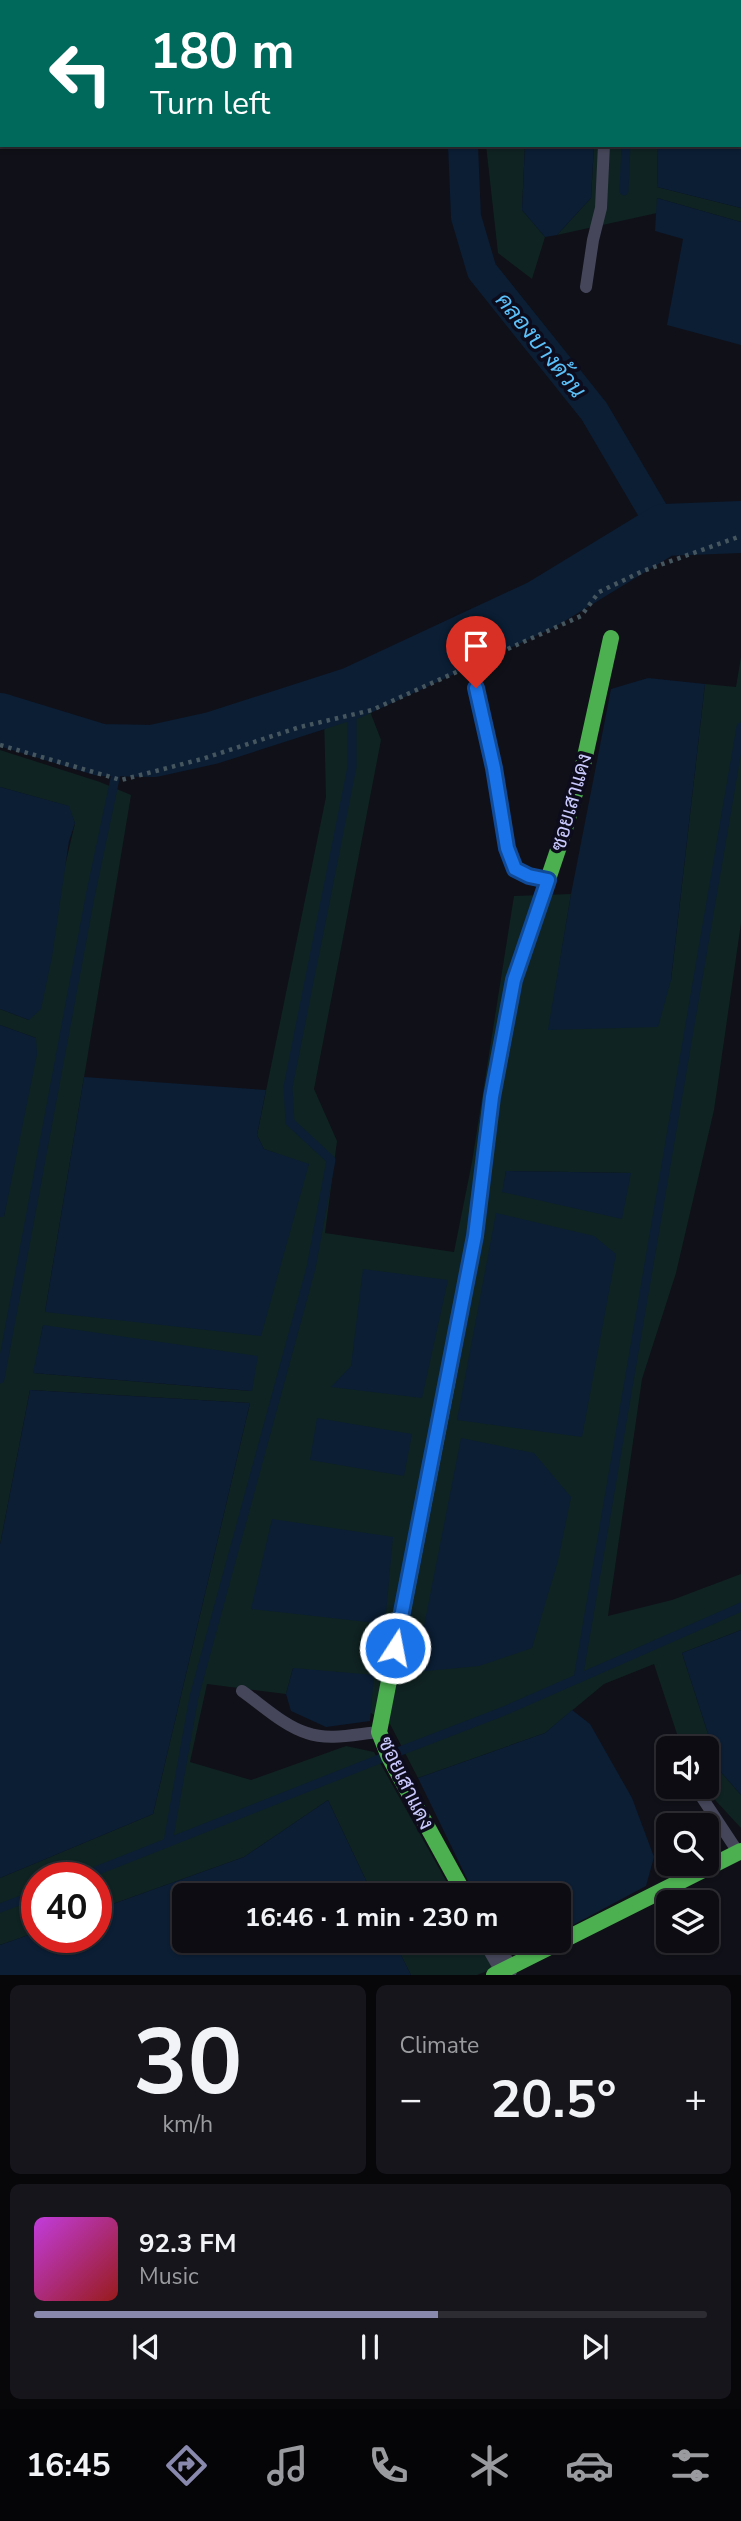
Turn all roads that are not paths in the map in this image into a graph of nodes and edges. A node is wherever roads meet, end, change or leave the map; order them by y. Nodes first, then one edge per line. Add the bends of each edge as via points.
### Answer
1 (604, 147) edge
2 (586, 287) dead end
3 (611, 638) dead end
4 (476, 688) dead end
5 (548, 880) junction
6 (242, 1691) dead end
7 (379, 1732) junction
8 (703, 1799) edge
9 (740, 1852) edge
10 (458, 1883) edge
11 (494, 1953) edge
12 (500, 1972) edge

1 - 2 lane via 601,208
3 - 5 street, ซอยเสาแดง via 584,761
4 - 5 lane via 507,848 515,869
5 - 7 street, ซอยเสาแดง via 514,980 492,1097 475,1236
6 - 7 lane via 307,1733 327,1737
7 - 10 street, ซอยเสาแดง
8 - 9 lane
9 - 12 street
11 - 12 street

